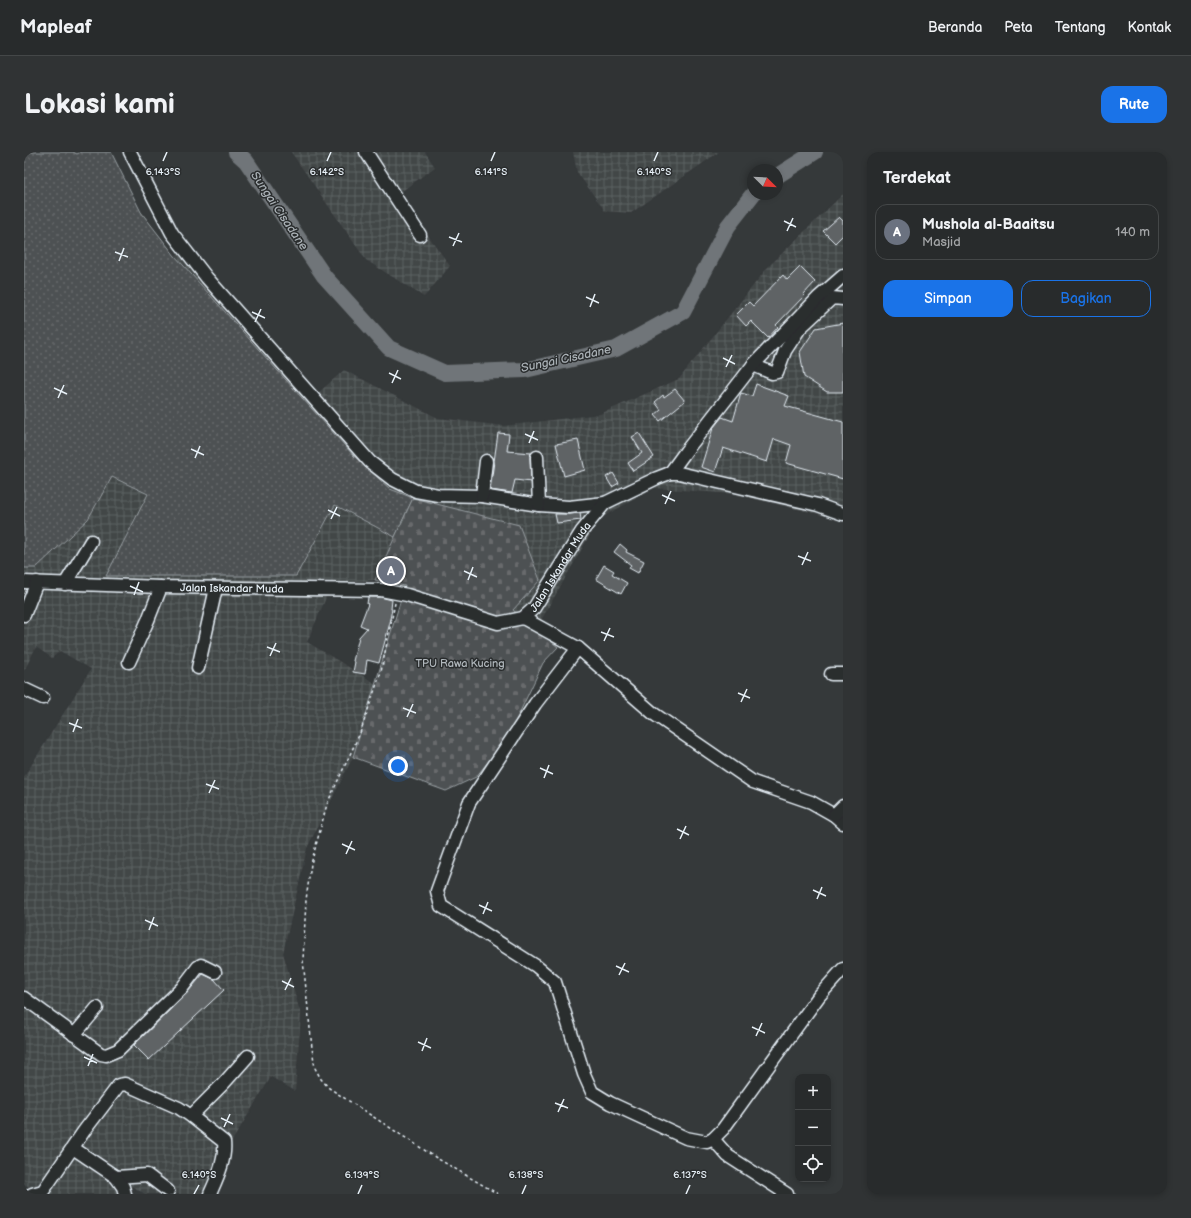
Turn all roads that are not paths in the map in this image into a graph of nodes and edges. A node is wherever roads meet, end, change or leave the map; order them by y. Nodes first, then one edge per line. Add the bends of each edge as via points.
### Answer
1 (130, 152) edge
2 (366, 152) edge
3 (420, 235) dead end
4 (843, 276) edge
5 (843, 299) edge
6 (753, 365) junction
7 (537, 457) dead end
8 (486, 461) dead end
9 (670, 473) junction
10 (482, 496) junction
11 (605, 503) junction
12 (539, 505) junction
13 (843, 514) edge
14 (91, 541) dead end
15 (24, 582) edge
16 (37, 582) junction
17 (65, 584) junction
18 (161, 588) junction
19 (216, 588) junction
20 (24, 614) edge
21 (523, 618) junction
22 (578, 648) junction
23 (129, 662) dead end
24 (198, 668) dead end
25 (24, 688) edge
26 (43, 698) dead end
27 (843, 806) edge
28 (839, 819) edge
29 (843, 969) edge
30 (214, 972) dead end
31 (24, 998) edge
32 (97, 1008) dead end
33 (74, 1034) junction
34 (248, 1056) dead end
35 (191, 1116) junction
36 (713, 1139) junction
37 (74, 1148) junction
38 (116, 1177) junction
39 (24, 1190) edge
40 (168, 1191) dead end
41 (38, 1193) edge
42 (125, 1194) edge
43 (210, 1194) edge
44 (787, 1194) edge

1 - 10 street via 172,233 207,278 370,462 392,479 416,491 438,495
2 - 3 street
4 - 6 street
5 - 6 street via 832,298 800,328 785,351 777,372 772,373
6 - 9 street
7 - 12 street
8 - 10 street
9 - 11 street, Jalan Iskandar Muda
9 - 13 street, Jalan Iskandar Muda via 818,505
10 - 12 street
11 - 12 street via 569,507
11 - 21 street, Jalan Iskandar Muda via 582,531 534,608
14 - 17 street
15 - 16 street, Jalan Iskandar Muda
16 - 17 street, Jalan Iskandar Muda
16 - 20 street
17 - 18 street, Jalan Iskandar Muda
18 - 19 street, Jalan Iskandar Muda
18 - 23 street
19 - 21 street, Jalan Iskandar Muda via 381,590 407,595 498,623
19 - 24 street
21 - 22 street
22 - 28 street via 654,714 734,770 753,782 811,802
22 - 36 street via 535,704 469,803 437,891 441,906 536,966 555,982 592,1092 686,1138 707,1142
25 - 26 street
27 - 28 street
29 - 36 street via 819,996 723,1130
30 - 33 street via 201,965 198,967 182,988 118,1050 106,1055 101,1054
31 - 33 street
32 - 33 street
34 - 35 street
35 - 37 street via 125,1084 119,1085
35 - 43 street via 224,1142 225,1152
36 - 44 street via 728,1156
37 - 38 street
37 - 41 street
38 - 40 street via 147,1175
38 - 42 street
39 - 41 street

